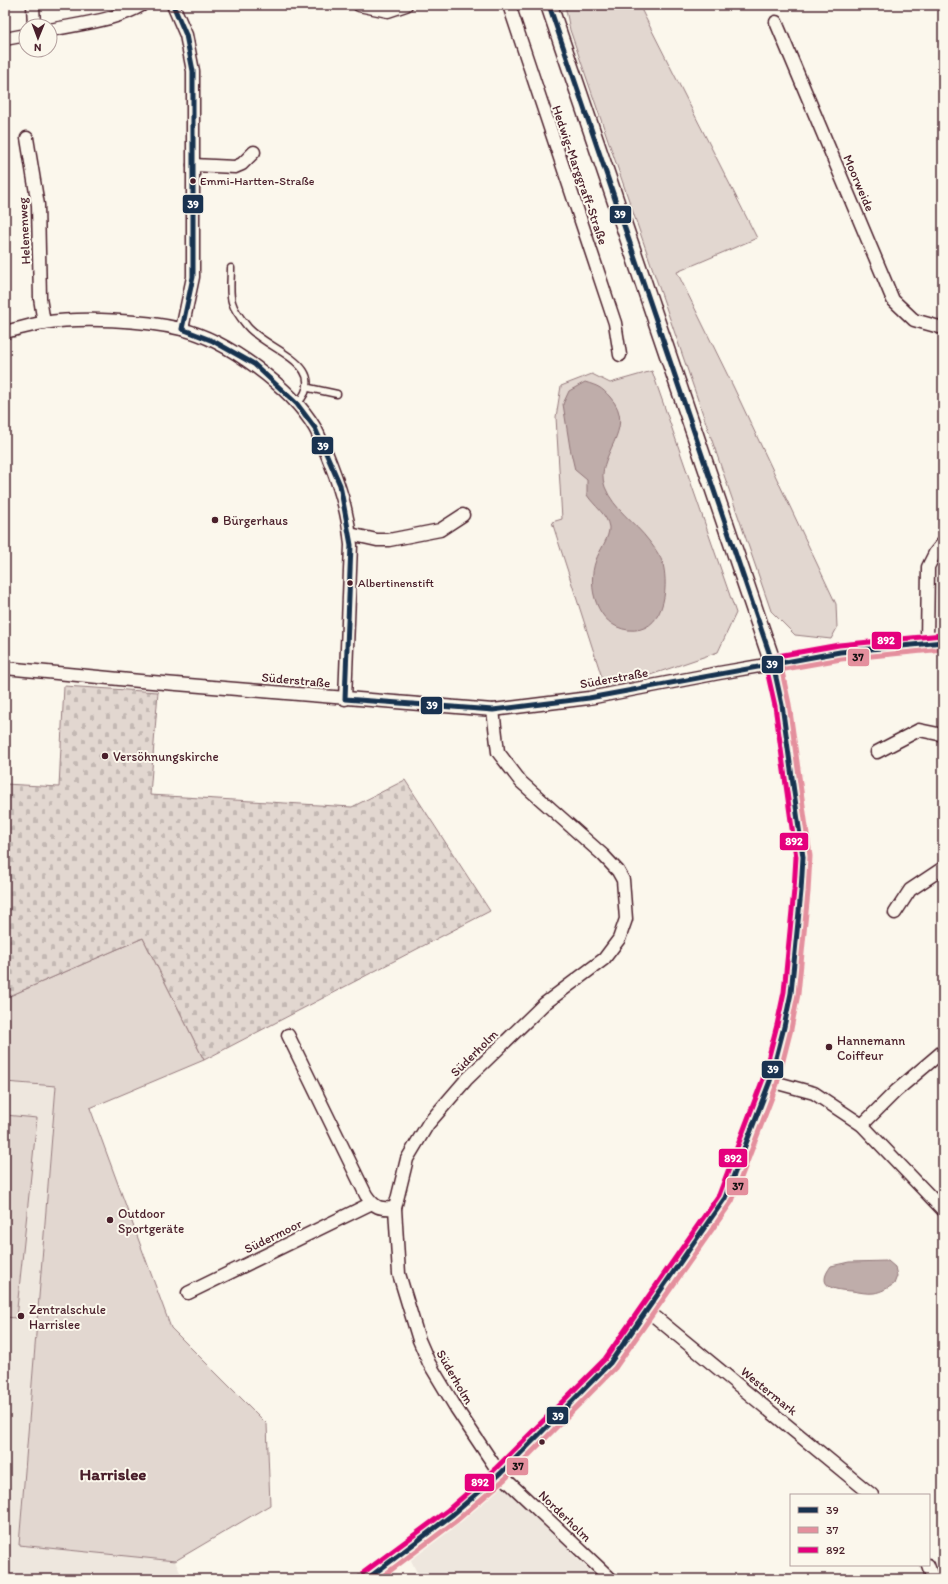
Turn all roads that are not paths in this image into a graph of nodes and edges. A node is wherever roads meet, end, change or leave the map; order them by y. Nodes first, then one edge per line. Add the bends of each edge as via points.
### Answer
1 (33, 5) edge
2 (142, 5) edge
3 (173, 5) edge
4 (358, 5) edge
5 (406, 5) edge
6 (509, 5) edge
7 (549, 5) edge
8 (34, 18) edge
9 (776, 22) dead end
10 (58, 28) edge
11 (18, 37) edge
12 (5, 39) edge
13 (27, 138) dead end
14 (254, 152) dead end
15 (193, 165) junction
16 (231, 268) dead end
17 (44, 323) junction
18 (943, 328) edge
19 (182, 329) junction
20 (5, 332) edge
21 (620, 355) dead end
22 (308, 388) junction
23 (337, 394) dead end
24 (297, 404) junction
25 (463, 515) dead end
26 (350, 534) junction
27 (943, 543) edge
28 (927, 642) junction
29 (943, 642) edge
30 (773, 664) junction
31 (5, 668) edge
32 (345, 699) junction
33 (493, 710) junction
34 (943, 736) edge
35 (877, 752) dead end
36 (943, 868) edge
37 (894, 913) dead end
38 (288, 1035) dead end
39 (943, 1051) edge
40 (770, 1081) junction
41 (862, 1125) junction
42 (372, 1203) junction
43 (394, 1208) junction
44 (943, 1210) edge
45 (188, 1293) dead end
46 (648, 1311) junction
47 (500, 1474) junction
48 (871, 1494) edge
49 (928, 1566) edge
50 (367, 1579) edge
51 (611, 1579) edge
52 (933, 1579) edge

1 - 8 street
2 - 10 street via 134,10 102,19
3 - 15 street via 186,35 193,71
4 - 5 street via 388,11
6 - 21 street, Hedwig-Marggraff-Straße via 615,323
7 - 30 street
9 - 18 street, Moorweide via 893,300 914,320
11 - 12 street
13 - 17 street, Helenenweg via 38,205 40,298
14 - 15 street via 235,167
15 - 19 street via 193,277
16 - 22 lane via 232,302 248,327 303,368 308,378
17 - 19 street via 128,321
17 - 20 street
19 - 24 street via 213,341 254,364
22 - 23 lane
22 - 24 lane
24 - 26 street via 315,428 340,485
25 - 26 street via 440,530 389,540
26 - 32 street
27 - 28 street via 928,567
28 - 29 street, Süderstraße
28 - 30 street, Süderstraße via 840,652
30 - 33 street, Süderstraße via 588,698
30 - 40 street via 782,705 803,857 791,993
31 - 32 street, Süderstraße
32 - 33 street, Süderstraße
33 - 43 street, Süderholm via 498,752 521,782 618,871 623,880 626,919 619,939 604,959 544,1004 466,1080 428,1124 407,1159
34 - 35 street via 919,730
36 - 37 street via 910,890
38 - 42 street
39 - 41 street via 896,1091
40 - 41 street via 814,1093
40 - 46 street via 726,1198
41 - 44 street
42 - 43 street via 381,1209
42 - 45 street, Südermoor
43 - 47 street, Süderholm via 399,1274 419,1340 456,1408
46 - 47 street via 610,1363
46 - 48 street, Westermark
47 - 50 street via 452,1515
47 - 51 street, Norderholm
49 - 52 street

